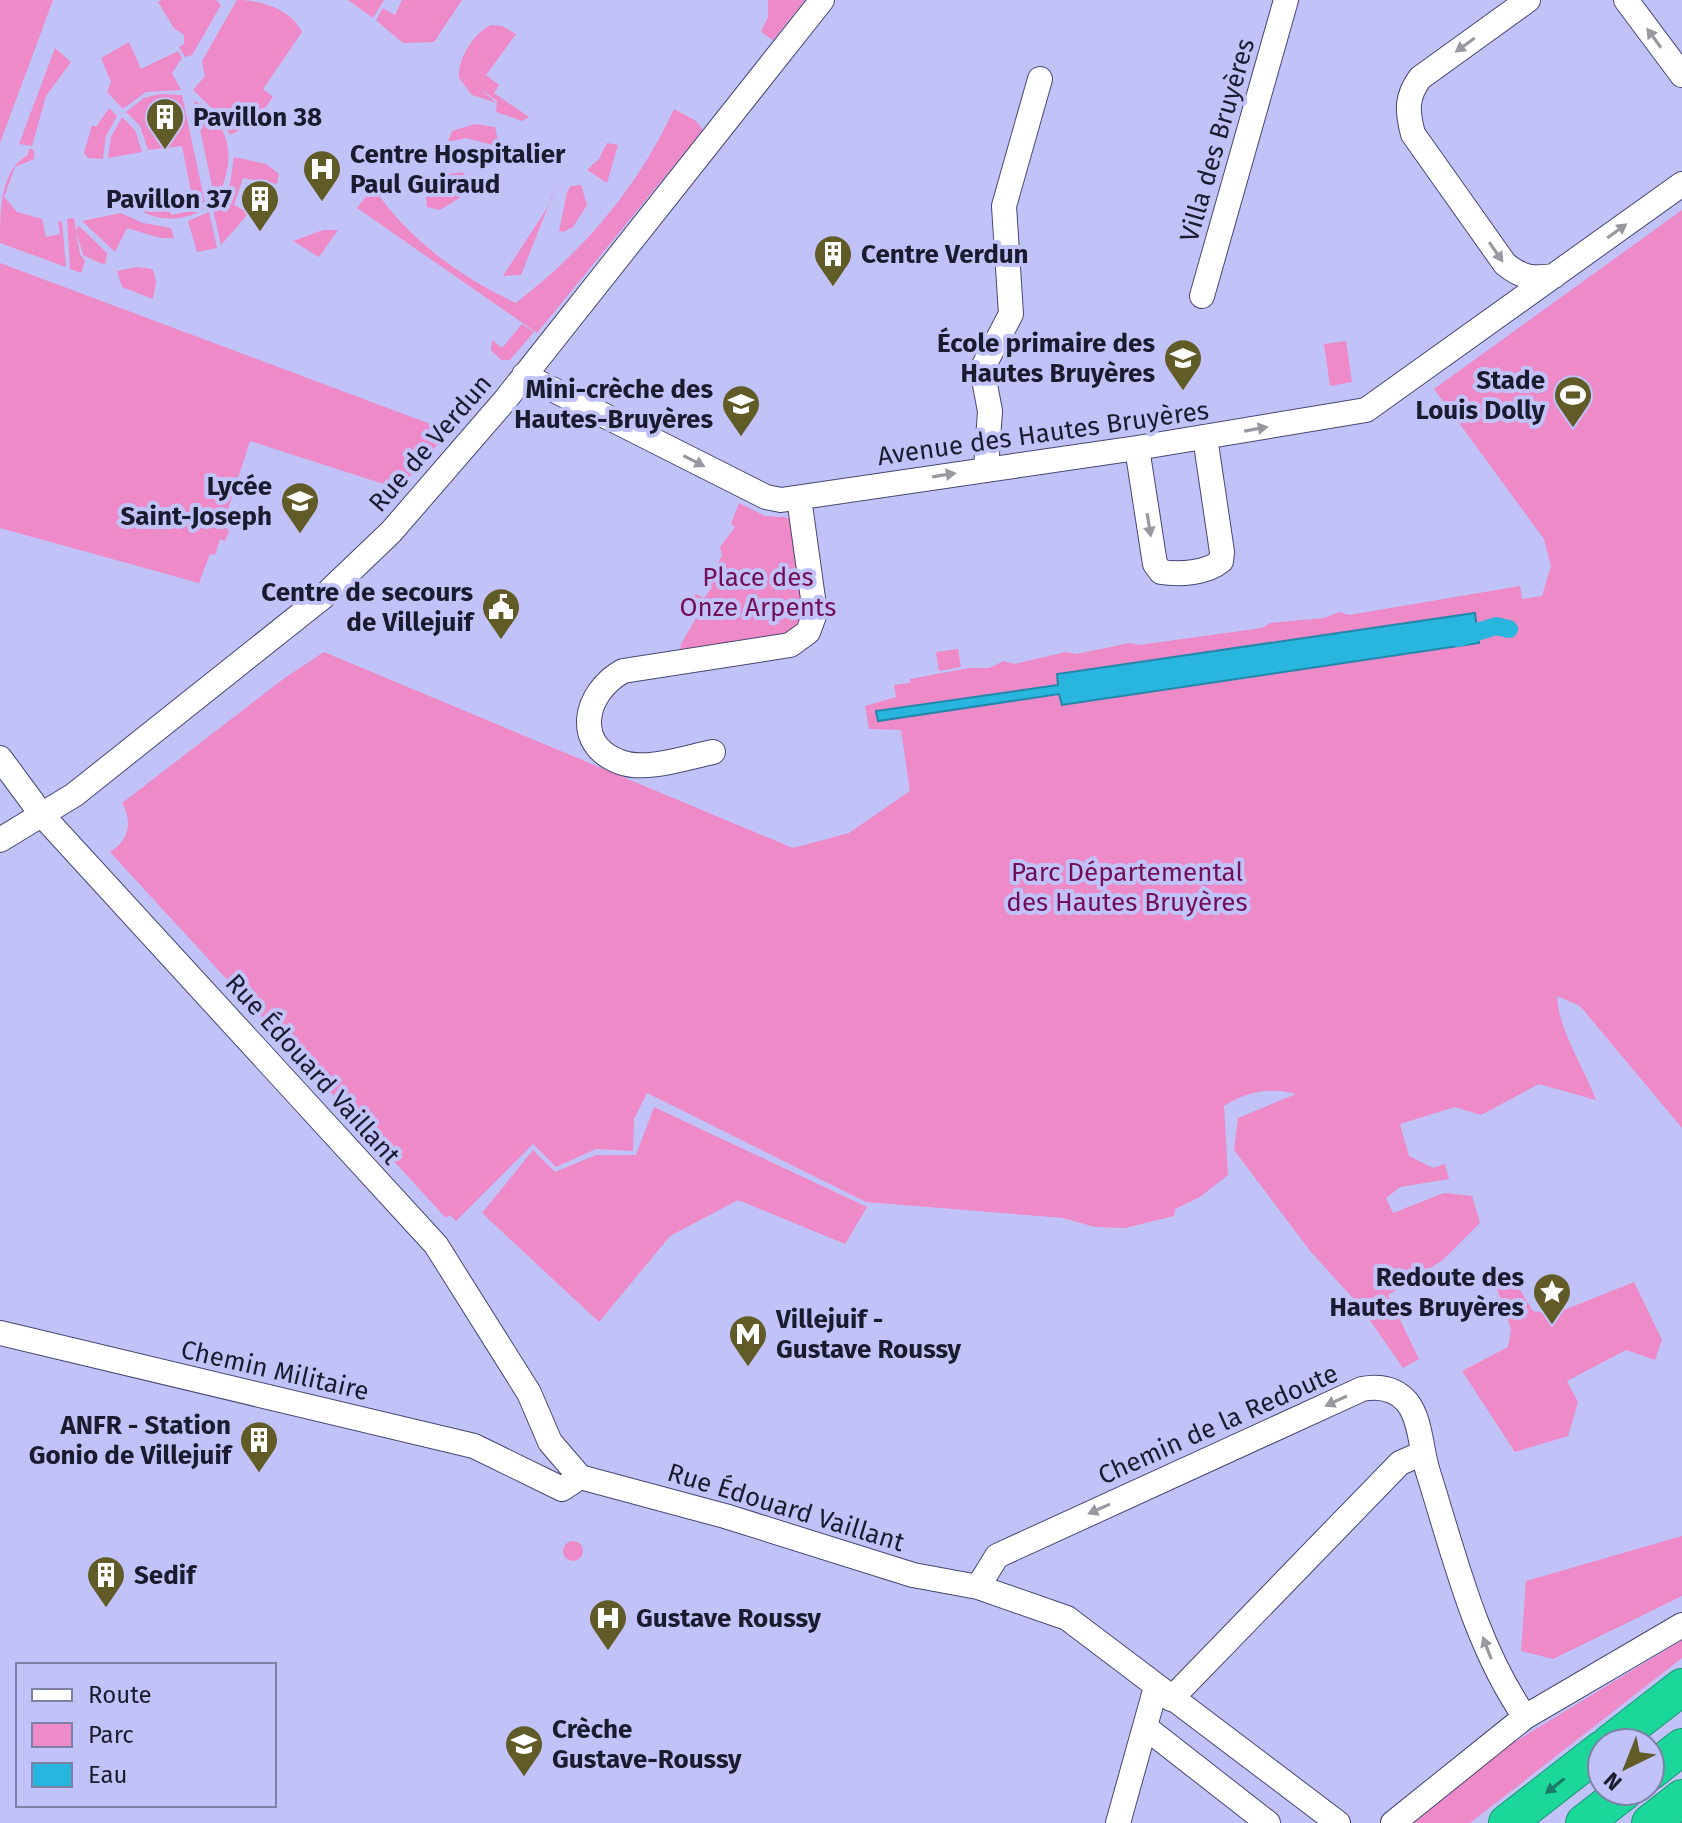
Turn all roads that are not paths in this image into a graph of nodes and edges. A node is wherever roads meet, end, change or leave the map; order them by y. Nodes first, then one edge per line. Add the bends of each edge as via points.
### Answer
1 (822, 0) edge
2 (1286, 0) edge
3 (1528, 0) edge
4 (1626, 0) edge
5 (1682, 75) edge
6 (1040, 79) dead end
7 (1682, 184) edge
8 (1554, 276) junction
9 (1202, 296) dead end
10 (524, 375) junction
11 (1205, 437) junction
12 (1137, 448) junction
13 (986, 469) junction
14 (799, 498) junction
15 (713, 752) dead end
16 (0, 758) edge
17 (42, 815) junction
18 (0, 840) edge
19 (0, 1333) edge
20 (1423, 1453) junction
21 (580, 1477) junction
22 (978, 1587) junction
23 (1682, 1625) edge
24 (1682, 1687) edge
25 (1164, 1693) junction
26 (1525, 1717) junction
27 (1145, 1727) junction
28 (1631, 1727) edge
29 (1682, 1747) edge
30 (1666, 1760) edge
31 (1586, 1761) edge
32 (1682, 1798) edge
33 (1604, 1807) edge
34 (1118, 1823) edge
35 (1268, 1823) edge
36 (1338, 1823) edge
37 (1393, 1823) edge
38 (1507, 1823) edge
39 (1584, 1823) edge
40 (1650, 1823) edge

1 - 10 street, Rue de Verdun
2 - 9 street, Villa des Bruyères
3 -> 8 street via 1420,78 1409,93 1408,114 1413,134 1505,264 1533,279
5 -> 4 street
6 - 13 street via 1004,206 1011,314 982,369 990,411
8 -> 7 street, Avenue des Hautes Bruyères
11 -> 8 street, Avenue des Hautes Bruyères via 1366,410
10 -> 14 street, Avenue des Hautes Bruyères via 766,497
10 - 17 street, Rue de Verdun via 428,493 324,596
11 - 12 street, Avenue des Hautes Bruyères
12 -> 11 street via 1155,564 1172,574 1213,568 1222,552
12 - 13 street, Avenue des Hautes Bruyères
14 -> 13 street, Avenue des Hautes Bruyères
14 - 15 street via 815,613 808,632 790,645 623,671 603,681 591,702 591,730 606,753 620,762 637,765
16 - 17 street, Rue Édouard Vaillant
17 - 18 street, Rue de Verdun
17 - 21 street, Rue Édouard Vaillant via 436,1245 529,1393 550,1442
19 - 21 street, Chemin Militaire via 474,1446 562,1489
20 -> 22 street, Chemin de la Redoute via 1407,1402 1386,1389 1362,1389 997,1556
20 - 25 street via 1400,1463
26 -> 20 street, Chemin de la Redoute via 1489,1654
21 - 22 street, Rue Édouard Vaillant via 913,1575
22 - 25 street, Rue Édouard Vaillant via 1067,1618
23 - 26 street
24 - 28 highway
25 - 27 street
25 - 36 street, Rue Édouard Vaillant
26 - 37 street
27 - 34 street
27 - 35 street
29 - 30 highway
31 -> 38 highway
32 - 40 highway
33 - 39 highway

